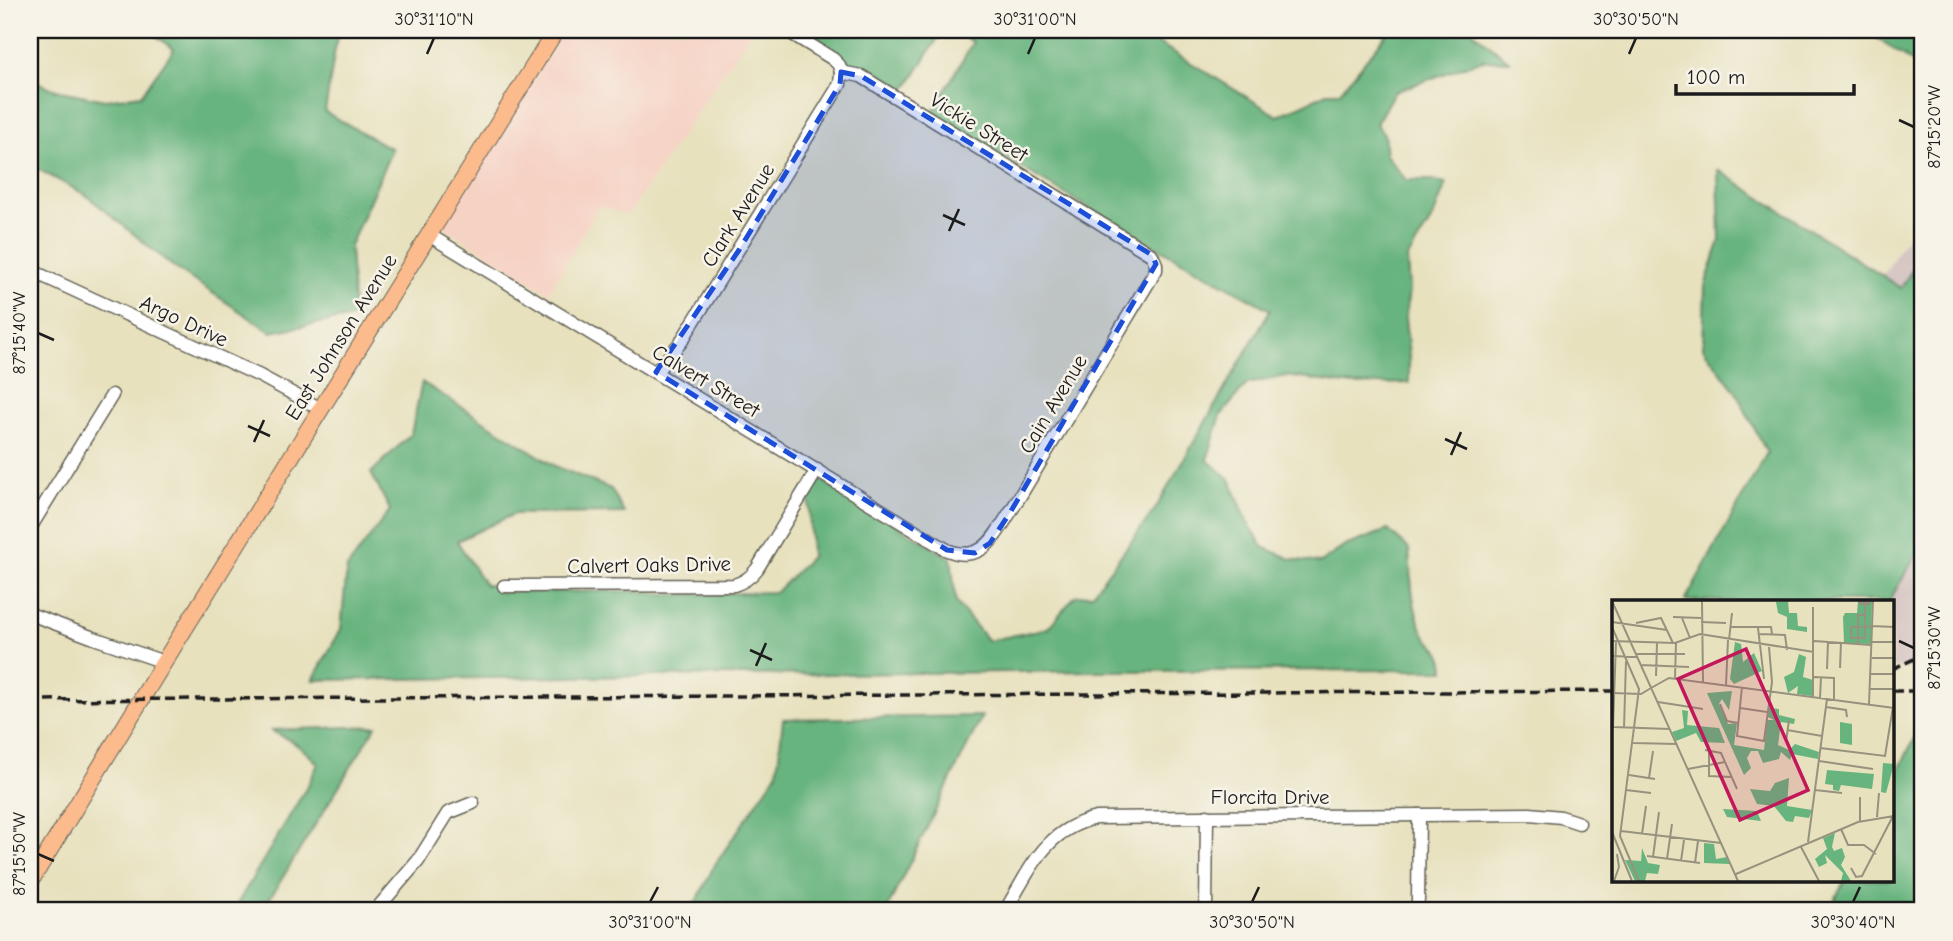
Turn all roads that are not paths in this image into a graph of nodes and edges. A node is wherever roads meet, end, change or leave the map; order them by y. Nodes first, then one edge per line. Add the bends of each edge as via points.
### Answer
1 (556, 30) edge
2 (786, 30) edge
3 (841, 72) junction
4 (429, 235) junction
5 (1155, 259) joint
6 (30, 270) edge
7 (656, 372) junction
8 (112, 395) dead end
9 (321, 409) junction
10 (817, 470) junction
11 (30, 528) edge
12 (965, 555) joint
13 (504, 586) dead end
14 (30, 614) edge
15 (164, 662) junction
16 (473, 803) dead end
17 (1419, 815) junction
18 (1207, 816) junction
19 (1579, 823) dead end
20 (30, 882) edge
21 (375, 911) edge
22 (1005, 911) edge
23 (1206, 911) edge
24 (1416, 911) edge

1 - 4 main road, East Johnson Avenue
2 - 3 street, Vickie Street via 833,59
3 - 5 street, Vickie Street via 861,76
3 - 7 street, Clark Avenue via 840,84 739,250 681,342
4 - 7 street, Calvert Street
4 - 9 main road, East Johnson Avenue
5 - 12 street, Cain Avenue via 1156,270 1011,511 990,543
6 - 9 street, Argo Drive
7 - 10 street, Calvert Street
8 - 11 street
9 - 15 main road, East Johnson Avenue
10 - 12 street, Calvert Street via 947,550
10 - 13 street, Calvert Oaks Drive via 757,569 743,582
14 - 15 street
15 - 20 main road, East Johnson Avenue
16 - 21 street via 448,813 418,862
17 - 18 street, Florcita Drive
17 - 19 street, Florcita Drive via 1543,814
17 - 24 street
18 - 22 street, Florcita Drive via 1096,818 1068,827 1045,847
18 - 23 street

